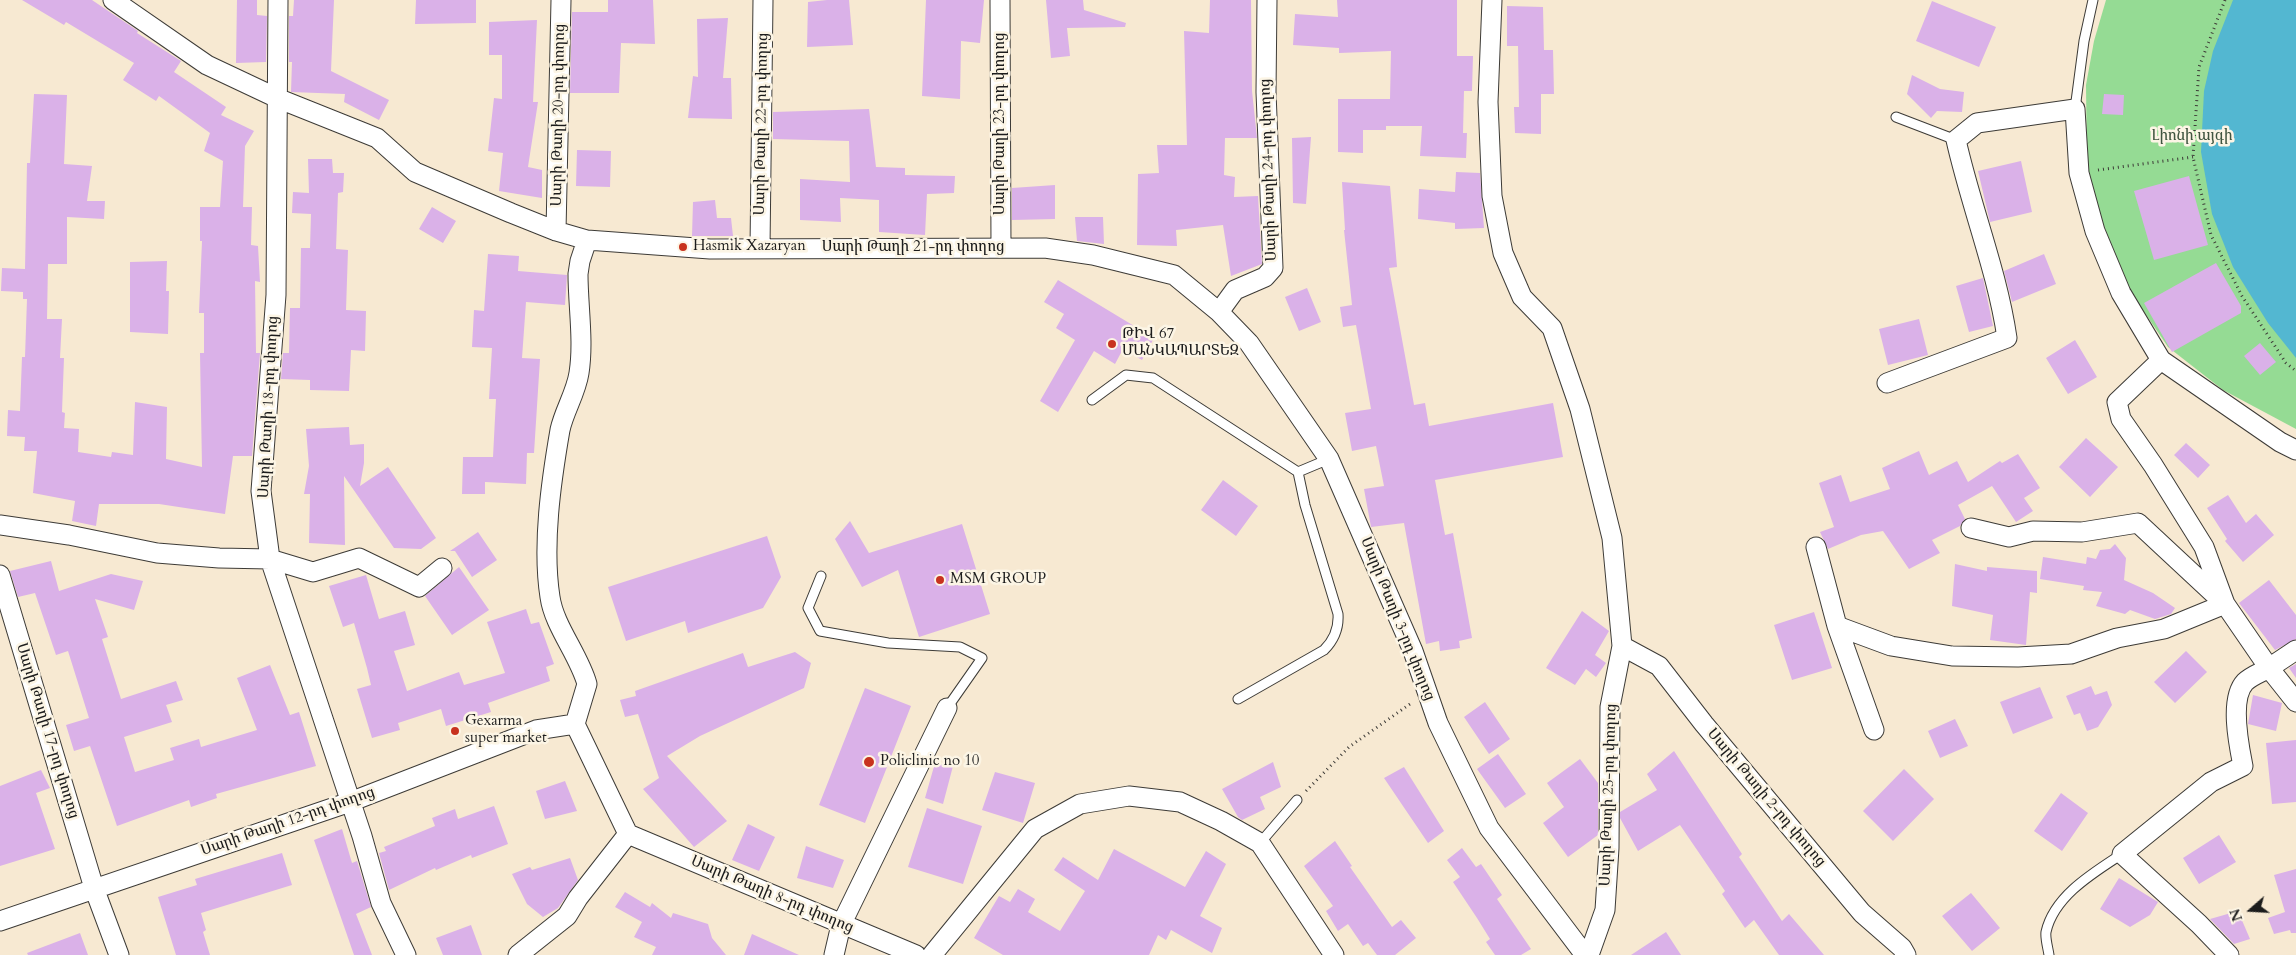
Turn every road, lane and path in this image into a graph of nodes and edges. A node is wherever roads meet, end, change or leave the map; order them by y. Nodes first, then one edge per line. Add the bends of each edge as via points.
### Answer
1 (113, 0) edge
2 (278, 0) edge
3 (562, 0) edge
4 (763, 0) edge
5 (1000, 0) edge
6 (1267, 0) edge
7 (1492, 0) edge
8 (2094, 0) edge
9 (2225, 0) edge
10 (277, 98) junction
11 (2075, 109) junction
12 (1896, 117) dead end
13 (1956, 140) junction
14 (2193, 157) junction
15 (2079, 173) junction
16 (556, 231) junction
17 (587, 240) junction
18 (760, 248) junction
19 (1001, 248) junction
20 (1219, 312) junction
21 (2161, 360) junction
22 (2296, 371) edge
23 (1887, 384) dead end
24 (1092, 400) dead end
25 (2296, 450) edge
26 (1329, 459) junction
27 (1298, 472) junction
28 (0, 525) edge
29 (1971, 528) dead end
30 (1816, 547) dead end
31 (270, 559) junction
32 (442, 568) dead end
33 (0, 575) edge
34 (821, 576) dead end
35 (2224, 604) junction
36 (1837, 626) junction
37 (1622, 646) junction
38 (2296, 650) edge
39 (2269, 668) junction
40 (1238, 699) dead end
41 (2296, 702) edge
42 (947, 708) joint
43 (1438, 723) junction
44 (575, 724) junction
45 (1874, 730) dead end
46 (1297, 800) joint
47 (350, 802) junction
48 (628, 834) junction
49 (1260, 842) junction
50 (2122, 854) junction
51 (94, 888) junction
52 (0, 921) edge
53 (841, 925) junction
54 (119, 955) edge
55 (406, 955) edge
56 (518, 955) edge
57 (834, 955) edge
58 (916, 955) edge
59 (932, 955) edge
60 (1334, 955) edge
61 (1585, 955) edge
62 (1589, 955) edge
63 (1906, 955) edge
64 (2049, 955) edge
65 (2229, 955) edge

1 - 10 street, Սարի Թաղի 21-րդ փողոց via 207,65
2 - 10 street, Սարի Թաղի 18-րդ փողոց
3 - 16 street, Սարի Թաղի 20-րդ փողոց
4 - 18 street, Սարի Թաղի 22-րդ փողոց
5 - 19 street, Սարի Թաղի 23-րդ փողոց
6 - 20 street, Սարի Թաղի 24-րդ փողոց via 1266,92 1273,268 1265,277 1235,290
7 - 37 street, Սարի Թաղի 25-րդ փողոց via 1488,102 1492,196 1503,253 1522,297 1552,328 1580,409 1612,538
8 - 11 lane via 2084,41
9 - 14 path via 2199,67
10 - 16 street, Սարի Թաղի 21-րդ փողոց via 377,138 415,172
10 - 31 street, Սարի Թաղի 18-րդ փողոց via 276,294 261,491
11 - 13 street via 1978,123
11 - 15 street
12 - 13 lane
13 - 23 street via 2001,298 2007,338
14 - 15 path
14 - 22 path via 2211,235 2242,296 2286,363
15 - 21 street via 2095,231 2121,294
16 - 17 street, Սարի Թաղի 21-րդ փողոց
17 - 18 street, Սարի Թաղի 21-րդ փողոց via 710,249
17 - 44 street via 579,269 579,370 560,430 547,550 551,604 587,684
18 - 19 street, Սարի Թաղի 21-րդ փողոց
19 - 20 street, Սարի Թաղի 21-րդ փողոց via 1046,248 1093,255 1174,275
20 - 26 street, Սարի Թաղի 3-րդ փողոց via 1249,343
21 - 25 street
21 - 35 street via 2118,402 2121,419 2204,547
24 - 27 lane via 1126,376 1153,378
26 - 27 lane
26 - 43 street, Սարի Թաղի 3-րդ փողոց via 1413,651
27 - 40 lane via 1338,614 1337,630 1324,650
28 - 31 street via 157,553
29 - 35 street via 2009,536 2033,531 2082,532 2138,523
30 - 36 street
31 - 32 street via 313,572 359,558 419,587
31 - 47 street, Սարի Թաղի 18-րդ փողոց
33 - 51 street, Սարի Թաղի 17-րդ փողոց
34 - 42 lane via 808,608 820,631 888,643 960,647 982,658
35 - 36 street via 2164,629 2117,638 2071,654 1952,656 1891,646
35 - 39 street
36 - 45 street
37 - 62 street, Սարի Թաղի 25-րդ փողոց via 1610,707 1605,910
37 - 63 street, Սարի Թաղի 2-րդ փողոց via 1659,666 1862,913
38 - 39 street
39 - 41 street
39 - 50 street via 2244,682 2236,704 2243,766 2211,782
42 - 53 street
43 - 46 path via 1409,703 1349,747
43 - 61 street, Սարի Թաղի 3-րդ փողոց via 1489,828
44 - 47 street, Սարի Թաղի 12-րդ փողոց via 536,730
44 - 48 street
46 - 49 lane
47 - 51 street, Սարի Թաղի 12-րդ փողոց
47 - 55 street, Սարի Թաղի 18-րդ փողոց via 381,903
48 - 53 street, Սարի Թաղի 8-րդ փողոց
48 - 56 street via 567,916
49 - 59 street via 1180,802 1129,796 1080,804 1035,829
49 - 60 street
50 - 64 lane via 2088,876 2053,914 2046,933
50 - 65 street via 2200,924
51 - 52 street, Սարի Թաղի 12-րդ փողոց
51 - 54 street, Սարի Թաղի 17-րդ փողոց
53 - 57 street
53 - 58 street, Սարի Թաղի 8-րդ փողոց

